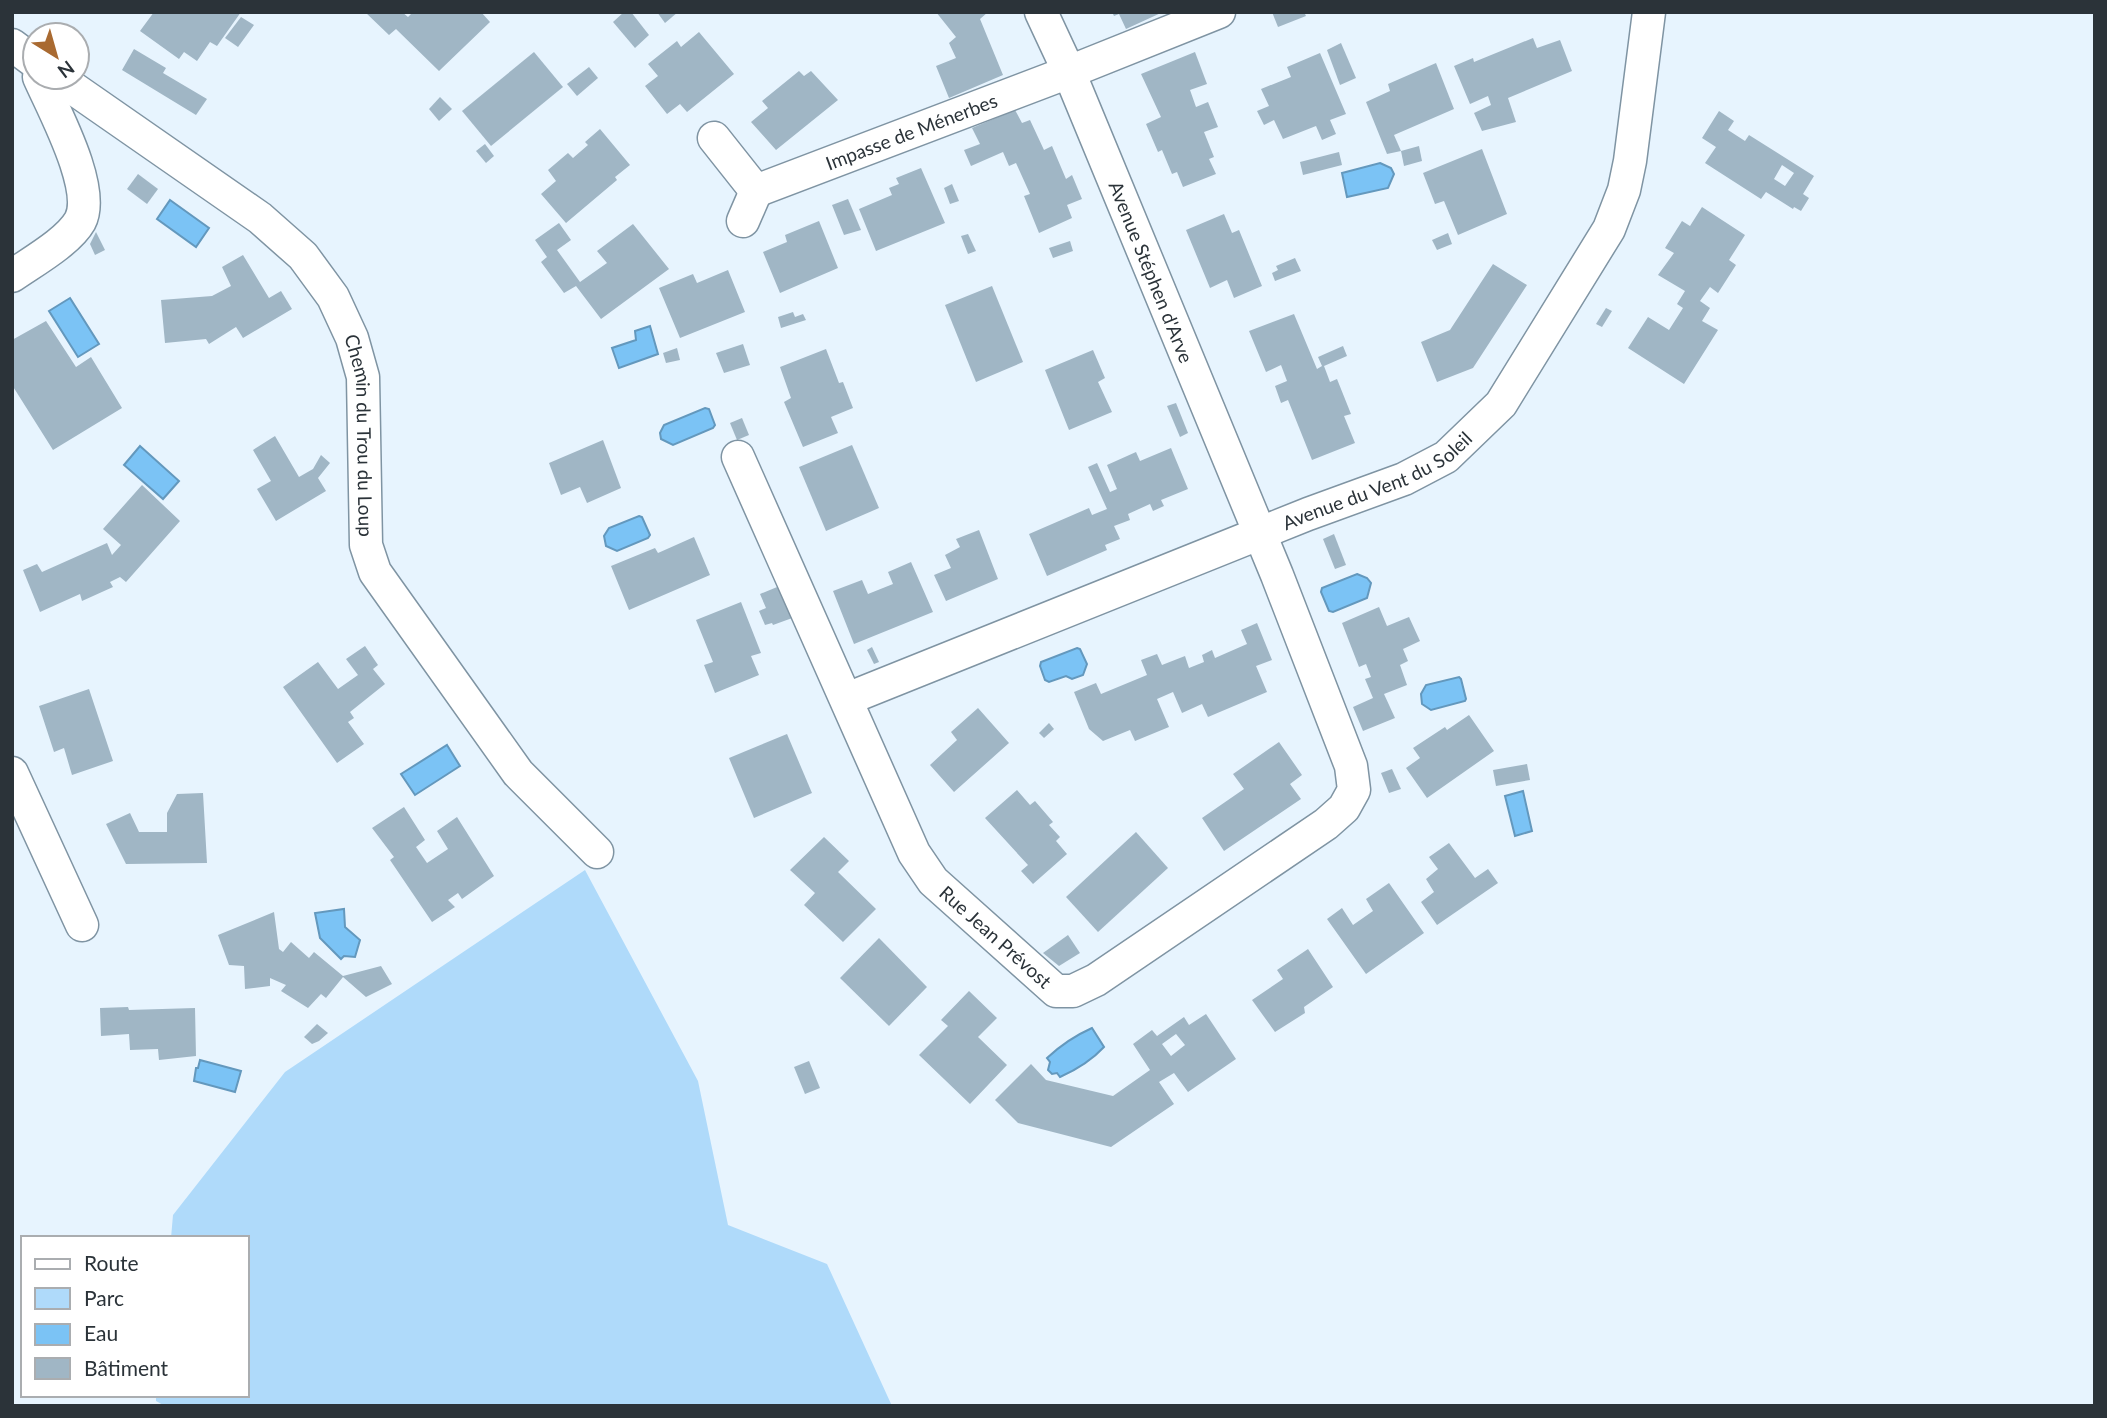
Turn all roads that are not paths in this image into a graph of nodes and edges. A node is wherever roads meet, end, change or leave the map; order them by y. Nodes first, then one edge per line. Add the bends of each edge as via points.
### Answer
1 (1041, 12) edge
2 (1219, 12) edge
3 (1649, 12) edge
4 (1069, 72) junction
5 (46, 91) edge
6 (73, 91) edge
7 (714, 138) dead end
8 (756, 191) junction
9 (743, 221) dead end
10 (12, 276) edge
11 (738, 457) dead end
12 (1259, 533) junction
13 (847, 699) junction
14 (12, 773) edge
15 (597, 852) dead end
16 (82, 925) dead end

1 - 4 street, Avenue Stéphen d'Arve
2 - 4 street, Impasse de Ménerbes
3 - 12 street, Avenue du Vent du Soleil via 1630,161 1614,216 1501,404 1446,457 1404,479
4 - 8 street, Impasse de Ménerbes
4 - 12 street, Avenue Stéphen d'Arve
5 - 10 street via 78,167 85,200 81,219 71,232
6 - 15 street, Chemin du Trou du Loup via 260,218 303,256 333,297 363,377 366,545 375,572 518,773
7 - 8 street
8 - 9 street
11 - 13 street, Rue Jean Prévost
12 - 13 street, Avenue du Vent du Soleil
12 - 13 street, Rue Jean Prévost via 1351,766 1354,790 1344,808 1326,824 1073,991 1056,991 1038,977 928,874 914,853
14 - 16 street

